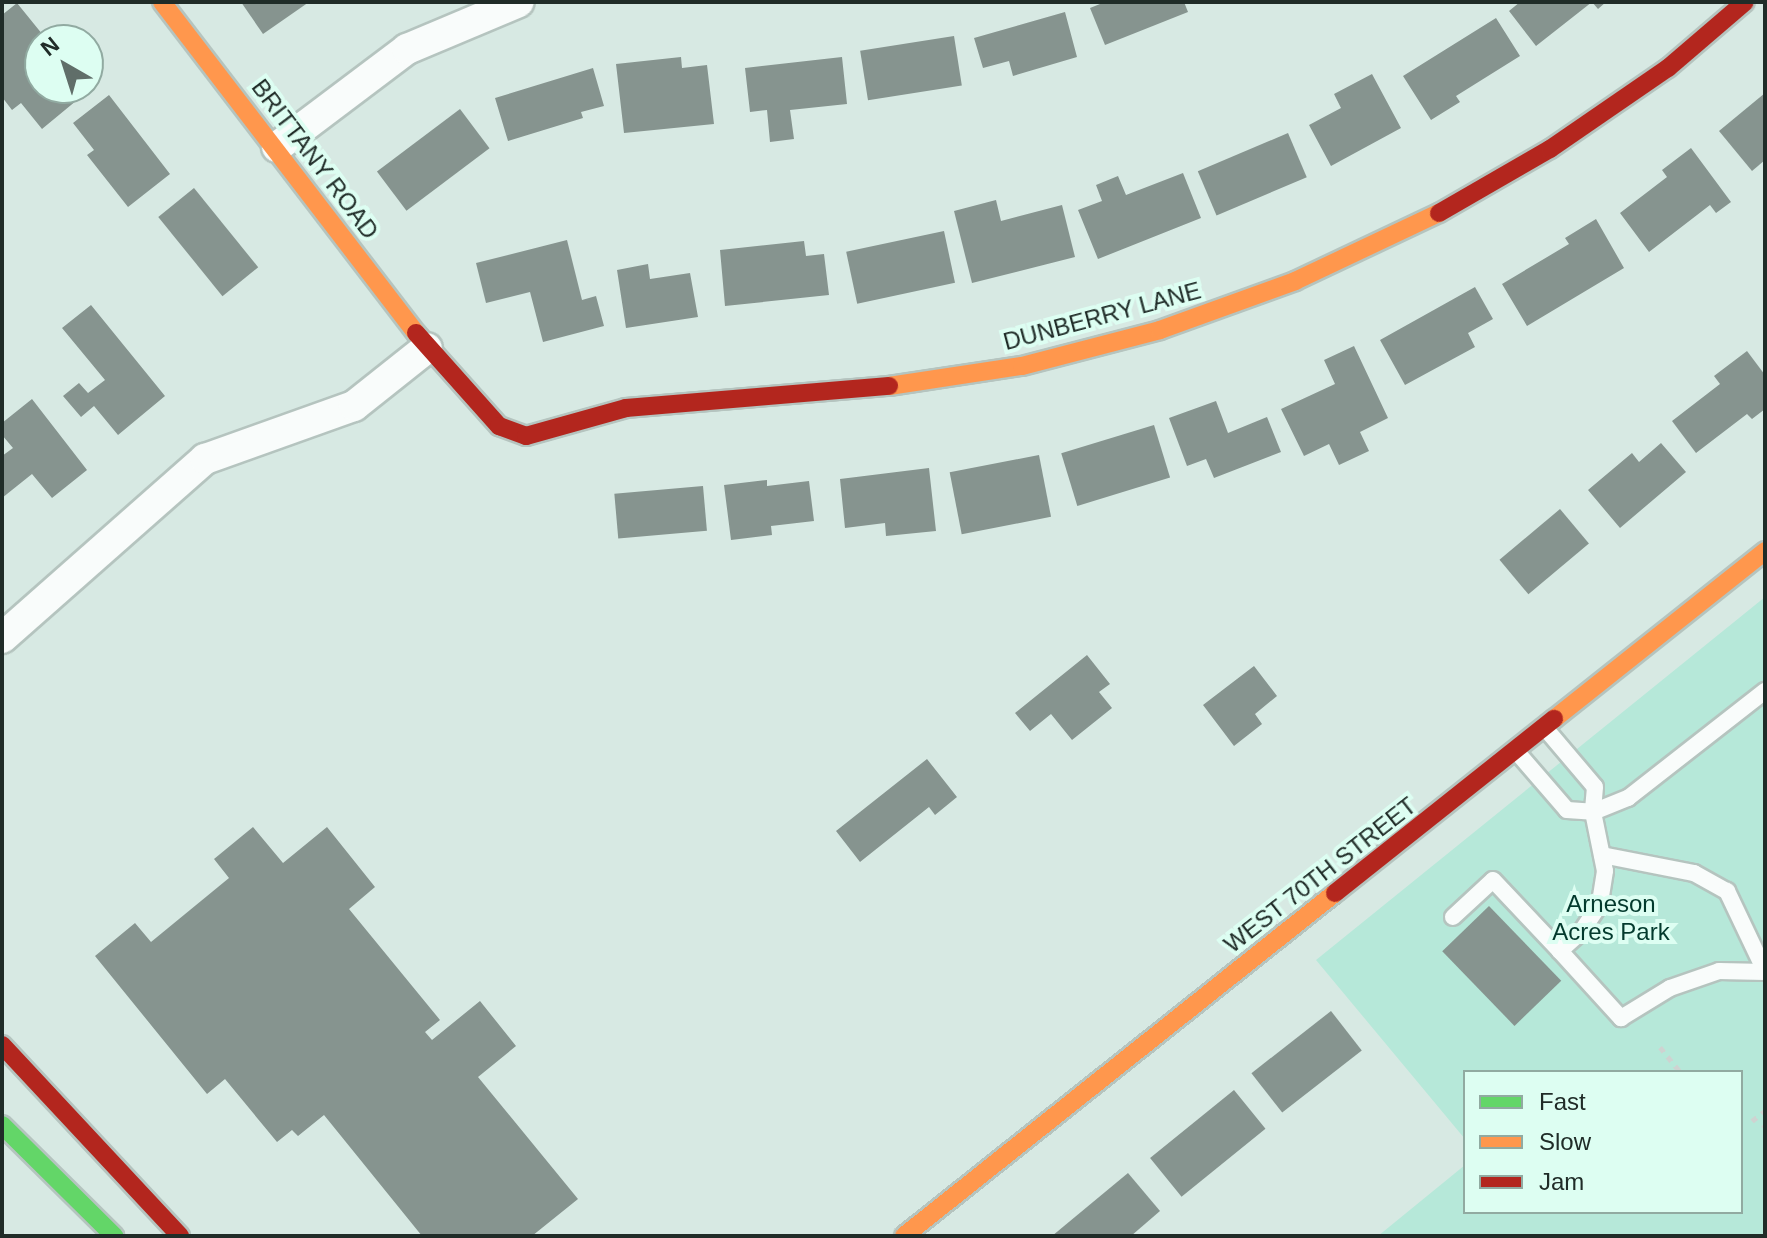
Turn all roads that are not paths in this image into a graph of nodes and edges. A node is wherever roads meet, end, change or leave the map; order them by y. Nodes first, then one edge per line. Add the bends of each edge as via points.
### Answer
1 (162, 2) edge
2 (519, 2) edge
3 (1745, 2) edge
4 (277, 147) junction
5 (427, 348) junction
6 (1765, 551) edge
7 (2, 638) edge
8 (1765, 691) edge
9 (1545, 728) junction
10 (1516, 751) junction
11 (1593, 812) junction
12 (1602, 855) junction
13 (1453, 917) dead end
14 (1560, 951) junction
15 (1765, 971) edge
16 (2, 1045) edge
17 (2, 1125) edge
18 (114, 1236) edge
19 (180, 1236) edge
20 (904, 1236) edge

1 - 4 main road, BRITTANY ROAD
2 - 4 street via 407,49
3 - 5 main road, DUNBERRY LANE via 1668,68 1563,140 1426,220 1295,281 1160,330 1022,366 879,388 626,408 526,436 499,426
4 - 5 main road, BRITTANY ROAD
5 - 7 street via 354,406 205,459
6 - 9 main road, WEST 70TH STREET
8 - 11 lane via 1628,798
9 - 10 main road, WEST 70TH STREET
9 - 11 lane via 1595,787
10 - 11 lane via 1567,810
10 - 20 main road, WEST 70TH STREET
11 - 12 lane
12 - 14 lane via 1600,904
12 - 15 lane via 1694,873 1727,891
13 - 14 lane via 1493,880
14 - 15 lane via 1621,1018 1670,988 1719,971
16 - 19 main road
17 - 18 main road

